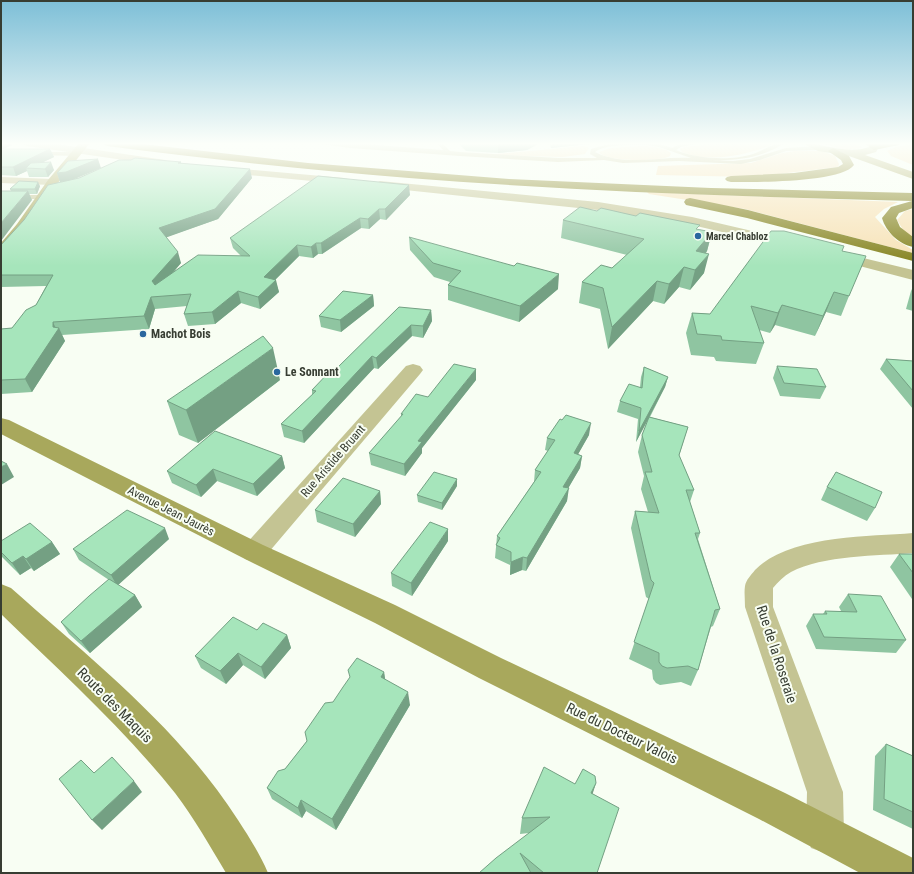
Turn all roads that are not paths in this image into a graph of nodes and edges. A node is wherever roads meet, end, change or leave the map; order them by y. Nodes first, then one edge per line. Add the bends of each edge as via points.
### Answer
1 (22, 184) edge
2 (54, 184) edge
3 (372, 184) edge
4 (530, 184) edge
5 (538, 184) edge
6 (655, 184) edge
7 (50, 189) junction
8 (913, 192) edge
9 (1, 197) edge
10 (913, 197) edge
11 (913, 204) edge
12 (913, 242) edge
13 (808, 248) edge
14 (1, 252) edge
15 (823, 252) edge
16 (913, 257) edge
17 (913, 275) edge
18 (413, 370) dead end
19 (1, 425) edge
20 (913, 542) edge
21 (254, 552) junction
22 (343, 594) joint
23 (1, 596) edge
24 (825, 834) junction
25 (248, 873) edge
26 (901, 873) edge

1 - 7 street
2 - 7 main road
3 - 13 street via 598,206 692,221
4 - 16 highway via 618,192 706,205
5 - 10 highway via 722,193
6 - 8 highway
7 - 9 lane via 14,198
7 - 14 main road
11 - 12 highway via 895,210 889,218 895,230
15 - 17 street
18 - 21 street, Rue Aristide Bruant
19 - 21 main road, Avenue Jean Jaurès
20 - 24 street, Rue de la Roseraie via 830,551 800,558 769,573 759,585 759,607 826,792
21 - 22 main road, Avenue Jean Jaurès
22 - 24 main road, Rue du Docteur Valois
23 - 25 main road, Route des Maquis via 163,752 189,782 219,824
24 - 26 main road, Rue du Docteur Valois

